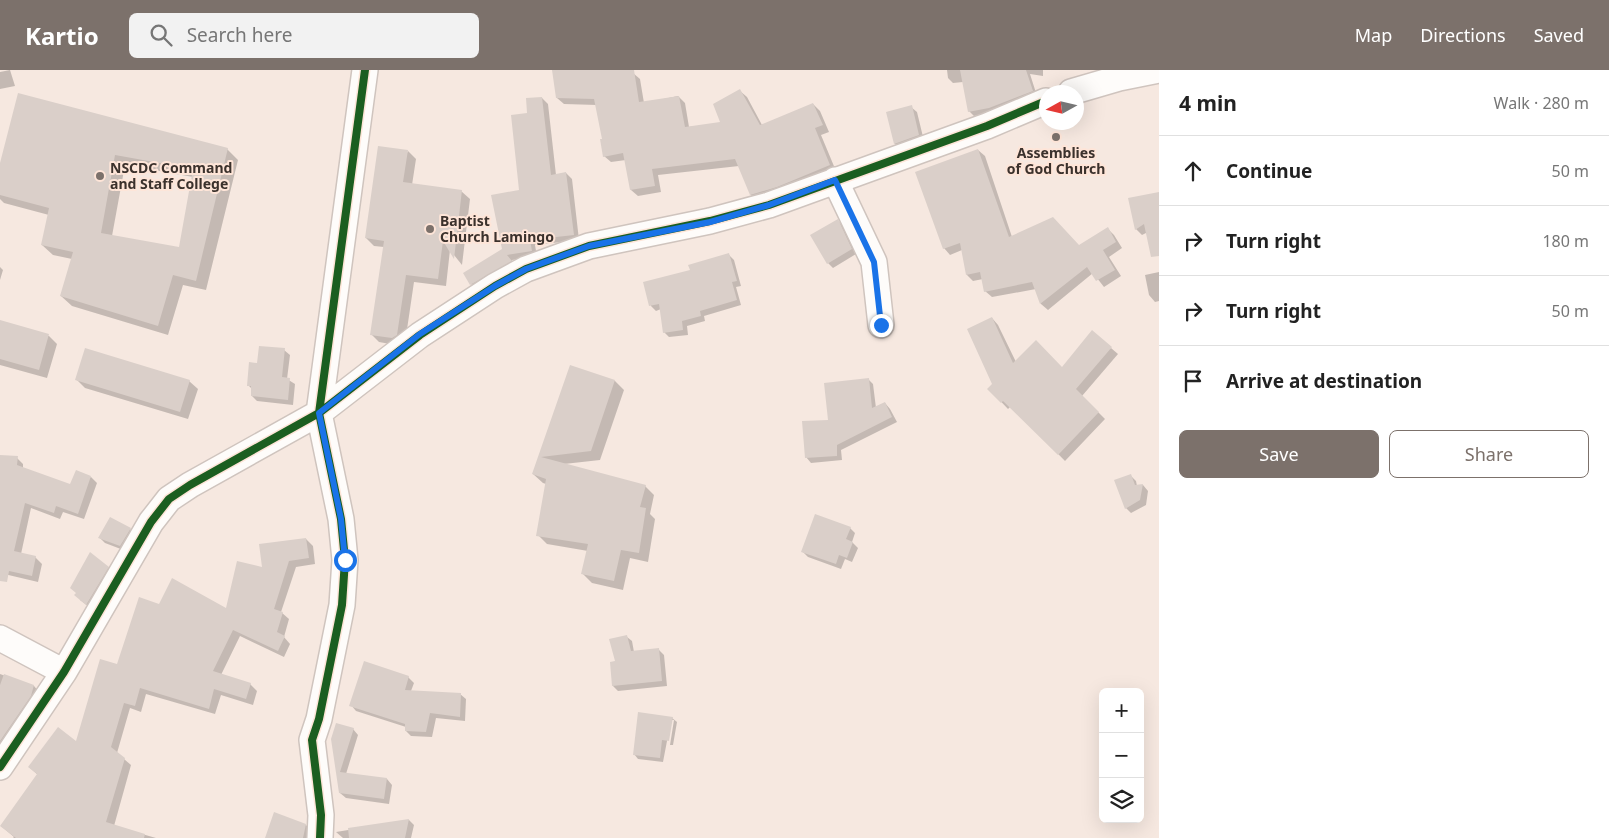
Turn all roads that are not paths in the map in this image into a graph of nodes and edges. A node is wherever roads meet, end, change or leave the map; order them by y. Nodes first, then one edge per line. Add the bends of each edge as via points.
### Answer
1 (365, 70) edge
2 (1158, 70) edge
3 (1084, 88) edge
4 (1039, 104) edge
5 (835, 180) junction
6 (881, 325) dead end
7 (319, 413) junction
8 (0, 638) edge
9 (64, 672) junction
10 (0, 767) edge
11 (320, 838) edge

1 - 7 street
2 - 3 street
4 - 5 street
5 - 6 street via 874,262
5 - 7 street via 769,205 710,222 589,246 526,269 420,334
7 - 9 street via 169,499 151,522
7 - 11 street via 341,519 345,560 342,605 312,740 321,815
8 - 9 street
9 - 10 street

